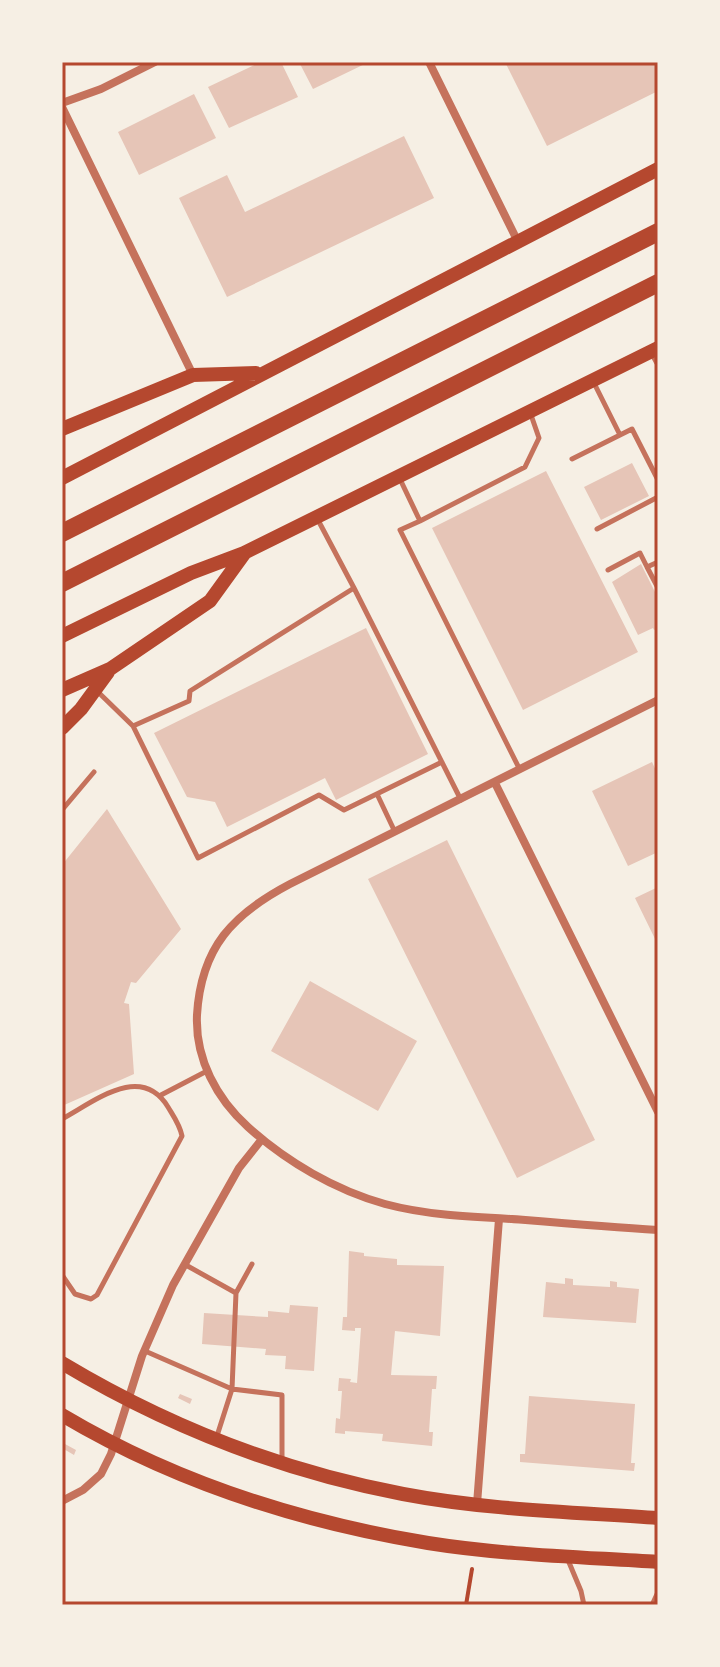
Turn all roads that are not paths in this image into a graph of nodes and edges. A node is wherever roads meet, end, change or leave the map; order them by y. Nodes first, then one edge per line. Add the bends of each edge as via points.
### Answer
1 (155, 62) edge
2 (429, 62) edge
3 (62, 105) edge
4 (658, 169) edge
5 (658, 232) edge
6 (518, 242) junction
7 (658, 283) edge
8 (656, 353) edge
9 (261, 373) junction
10 (193, 375) junction
11 (593, 381) junction
12 (530, 412) junction
13 (62, 429) edge
14 (620, 435) junction
15 (572, 459) dead end
16 (398, 476) junction
17 (62, 478) edge
18 (658, 480) edge
19 (658, 497) edge
20 (316, 518) junction
21 (420, 521) junction
22 (597, 529) dead end
23 (62, 533) edge
24 (244, 553) junction
25 (658, 562) edge
26 (647, 567) junction
27 (608, 570) dead end
28 (62, 583) edge
29 (354, 588) junction
30 (658, 588) edge
31 (62, 636) edge
32 (110, 669) junction
33 (95, 689) junction
34 (62, 690) edge
35 (658, 700) edge
36 (133, 726) junction
37 (62, 728) edge
38 (442, 762) junction
39 (520, 770) junction
40 (94, 772) dead end
41 (495, 783) junction
42 (377, 794) junction
43 (461, 800) junction
44 (62, 810) edge
45 (395, 832) junction
46 (207, 1071) junction
47 (161, 1095) junction
48 (658, 1112) edge
49 (62, 1119) edge
50 (262, 1139) junction
51 (499, 1219) junction
52 (658, 1230) edge
53 (184, 1264) junction
54 (252, 1264) dead end
55 (62, 1275) edge
56 (236, 1293) junction
57 (145, 1351) junction
58 (62, 1363) edge
59 (232, 1389) junction
60 (127, 1400) junction
61 (62, 1415) edge
62 (216, 1440) junction
63 (115, 1443) junction
64 (281, 1464) junction
65 (62, 1501) edge
66 (477, 1504) junction
67 (658, 1518) edge
68 (566, 1556) junction
69 (658, 1562) edge
70 (658, 1592) edge
71 (584, 1605) edge
72 (652, 1605) edge

1 - 3 street
2 - 6 street
3 - 10 street
4 - 6 main road
5 - 23 highway
6 - 9 main road
7 - 28 highway
8 - 11 main road
9 - 10 main road
9 - 17 main road
10 - 13 main road
11 - 12 main road
11 - 14 lane
12 - 16 main road
12 - 21 lane via 539,438 525,467
14 - 15 lane
14 - 18 lane via 632,429
16 - 20 main road
16 - 21 lane
19 - 22 lane
20 - 24 main road
20 - 29 lane
21 - 39 lane via 400,530
24 - 31 main road
24 - 32 main road via 210,601
25 - 26 lane
26 - 27 lane via 640,553
26 - 30 lane
29 - 36 lane via 190,691 189,701
29 - 38 lane
32 - 33 main road
32 - 34 main road
33 - 36 lane
33 - 37 main road
35 - 39 street
36 - 42 lane via 198,858 319,795 344,810
38 - 42 lane
38 - 43 lane
39 - 41 street
40 - 44 lane
41 - 43 street
41 - 48 street
42 - 45 lane
43 - 45 street
45 - 46 street via 264,898 228,927 215,947 200,992 198,1040
46 - 47 lane
46 - 50 street via 222,1098
47 - 49 lane via 140,1085 122,1088
47 - 55 lane via 182,1136 97,1295 91,1299 75,1294
50 - 51 street via 321,1178 363,1197 412,1209
50 - 53 street via 239,1168
51 - 52 street
51 - 66 street
53 - 56 lane
53 - 57 street
54 - 56 lane
56 - 59 lane
57 - 59 lane
57 - 60 street
58 - 60 main road
59 - 62 lane
59 - 64 lane via 282,1395
60 - 62 main road
60 - 63 street
61 - 63 main road
62 - 64 main road
63 - 65 street via 98,1478
63 - 68 main road via 238,1496 339,1525 429,1543
64 - 66 main road via 401,1494
66 - 67 main road
68 - 69 main road
68 - 71 lane
70 - 72 lane

